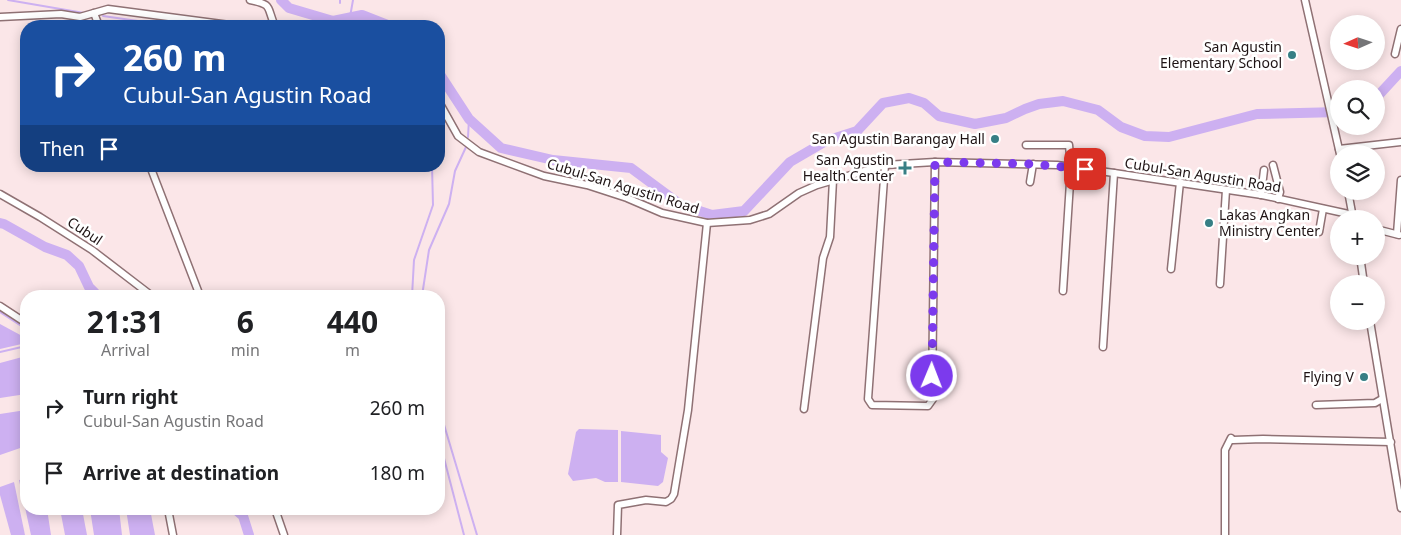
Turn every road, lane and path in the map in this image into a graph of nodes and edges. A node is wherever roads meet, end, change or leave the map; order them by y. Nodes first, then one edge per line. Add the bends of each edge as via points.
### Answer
1 (250, 0) edge
2 (1305, 0) edge
3 (94, 13) junction
4 (0, 17) edge
5 (97, 20) edge
6 (191, 20) edge
7 (273, 20) edge
8 (1401, 28) edge
9 (1395, 54) dead end
10 (445, 113) edge
11 (1401, 142) edge
12 (1026, 145) dead end
13 (1338, 145) edge
14 (1383, 145) edge
15 (935, 162) junction
16 (1032, 164) junction
17 (885, 165) junction
18 (1273, 166) dead end
19 (1071, 167) junction
20 (1264, 170) dead end
21 (152, 172) edge
22 (1114, 172) junction
23 (833, 180) junction
24 (1401, 180) edge
25 (1030, 182) dead end
26 (1180, 182) junction
27 (1226, 190) junction
28 (0, 194) edge
29 (1261, 195) junction
30 (1278, 200) junction
31 (1323, 209) junction
32 (1330, 211) edge
33 (707, 223) junction
34 (1385, 231) edge
35 (1319, 232) dead end
36 (1399, 235) edge
37 (1171, 269) dead end
38 (1220, 284) dead end
39 (144, 290) edge
40 (198, 290) edge
41 (1063, 291) dead end
42 (0, 306) edge
43 (20, 319) edge
44 (1371, 330) edge
45 (1103, 347) dead end
46 (1382, 399) junction
47 (1316, 404) dead end
48 (804, 409) dead end
49 (1391, 442) junction
50 (1401, 508) edge
51 (169, 515) edge
52 (277, 515) edge
53 (173, 535) edge
54 (284, 535) edge
55 (617, 535) edge
56 (1225, 535) edge

1 - 7 street via 268,5
2 - 13 street
3 - 4 street via 80,17 61,14
3 - 5 street
3 - 6 street via 108,9
8 - 9 street
10 - 33 street, Cubul-San Agustin Road via 458,136 479,152 544,176 627,198 662,213
11 - 14 street
12 - 19 street via 1069,145
15 - 16 street, Cubul-San Agustin Road
15 - 17 street, Cubul-San Agustin Road
15 - 17 street via 933,399 928,406 872,405 868,399
16 - 19 street, Cubul-San Agustin Road
16 - 25 street
17 - 23 street, Cubul-San Agustin Road
18 - 30 street via 1280,192
19 - 22 street, Cubul-San Agustin Road
19 - 41 street
20 - 29 street
21 - 40 street
22 - 26 street, Cubul-San Agustin Road
22 - 45 street
23 - 33 street, Cubul-San Agustin Road via 799,193 769,214 750,220
23 - 48 street via 830,237 823,258
24 - 36 street
26 - 27 street, Cubul-San Agustin Road
26 - 37 street
27 - 29 street, Cubul-San Agustin Road
27 - 38 street
28 - 39 street, Cubul via 86,246
29 - 30 street, Cubul-San Agustin Road
30 - 31 street, Cubul-San Agustin Road
31 - 32 street, Cubul-San Agustin Road
31 - 35 street
33 - 55 street via 688,410 674,494 666,502 646,500 618,505
34 - 36 street
42 - 43 street
44 - 46 street
46 - 47 street via 1375,403
46 - 49 street
49 - 50 street
49 - 56 street via 1231,438 1225,450
51 - 53 street
52 - 54 street

